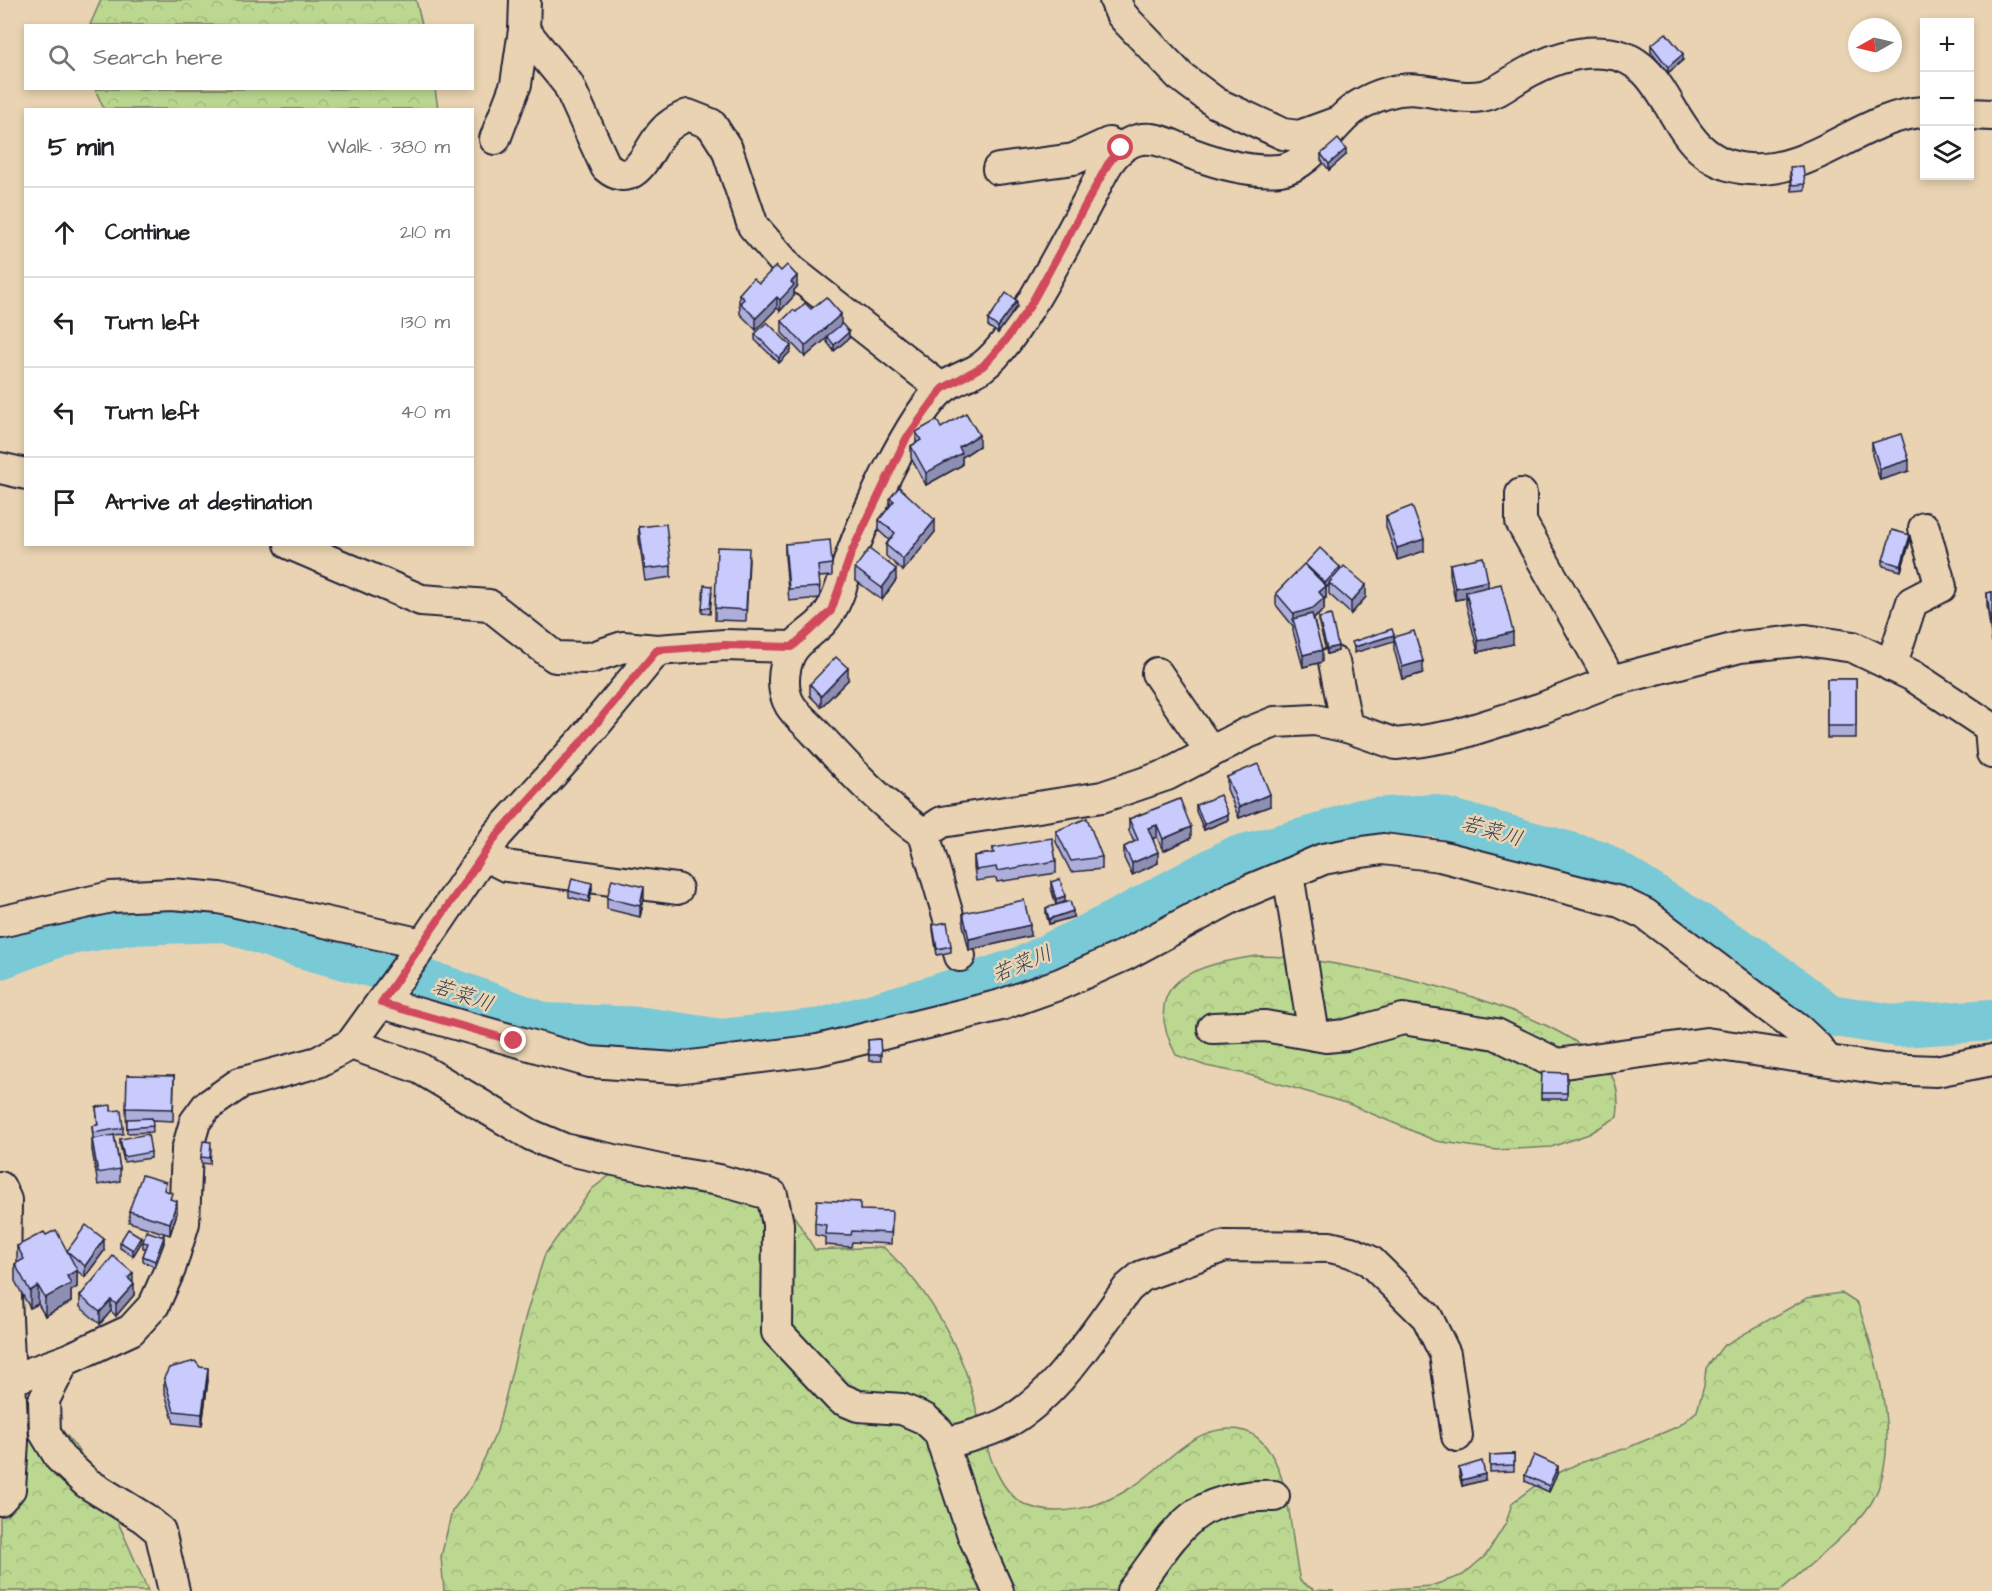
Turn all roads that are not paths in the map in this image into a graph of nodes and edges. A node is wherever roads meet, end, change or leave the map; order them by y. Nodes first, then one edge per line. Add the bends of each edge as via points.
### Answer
1 (525, 0) edge
2 (1115, 0) edge
3 (524, 30) junction
4 (1920, 113) edge
5 (1974, 114) edge
6 (1992, 115) edge
7 (1338, 122) junction
8 (495, 139) dead end
9 (1121, 148) junction
10 (998, 169) dead end
11 (942, 389) junction
12 (0, 468) edge
13 (24, 474) edge
14 (1521, 494) dead end
15 (1924, 528) dead end
16 (295, 546) edge
17 (792, 647) junction
18 (657, 650) junction
19 (1334, 662) dead end
20 (1891, 666) junction
21 (1157, 673) dead end
22 (1611, 681) junction
23 (1347, 727) junction
24 (1211, 752) junction
25 (1992, 753) edge
26 (924, 834) junction
27 (484, 855) junction
28 (1288, 874) junction
29 (676, 889) dead end
30 (0, 922) edge
31 (421, 947) junction
32 (960, 956) dead end
33 (385, 998) junction
34 (1212, 1028) dead end
35 (1314, 1035) junction
36 (351, 1044) junction
37 (1826, 1059) junction
38 (1992, 1060) edge
39 (0, 1187) edge
40 (64, 1361) junction
41 (10, 1380) junction
42 (1457, 1437) dead end
43 (943, 1444) junction
44 (1274, 1496) dead end
45 (0, 1500) edge
46 (174, 1591) edge
47 (998, 1591) edge
48 (1132, 1591) edge

1 - 3 street
2 - 7 street via 1121,14 1180,76 1216,104 1283,134 1299,136
3 - 8 street via 516,84
3 - 11 street via 568,84 606,167 614,173 627,174 639,169 672,122 688,115 711,124 727,149 753,226 791,270
4 - 7 street via 1895,116 1783,166 1765,170 1734,168 1696,147 1664,94 1643,71 1623,56 1607,52 1556,59 1507,87 1482,96 1402,89 1355,107
5 - 6 street
7 - 9 street via 1322,143 1290,168 1280,170 1240,168 1149,138
9 - 10 street via 1109,143 1074,159
9 - 11 street via 1006,340 983,366
11 - 17 street via 906,439 886,476 852,551 831,611
12 - 13 street
14 - 22 street via 1521,522
15 - 20 street via 1941,587 1912,602
16 - 18 street via 421,600 489,605 555,657 590,658 623,647
17 - 18 street via 725,645
17 - 26 street via 784,687 790,704 890,810
18 - 27 street
19 - 23 street
20 - 22 street via 1853,647 1806,640 1740,647
20 - 25 street via 1913,676 1990,727
21 - 24 street
22 - 23 street via 1455,735 1396,744
23 - 24 street via 1315,720 1275,722
24 - 26 street via 1167,775 1102,797 942,822
26 - 32 street
27 - 29 street via 506,866
27 - 31 street
28 - 33 street via 1233,897 1125,956 1001,1005 818,1050 740,1062 675,1068 590,1062
28 - 35 street
28 - 37 street via 1323,859 1383,849 1440,856 1620,902 1645,914 1790,1024 1818,1047
30 - 31 street via 111,897 172,894 219,898
31 - 33 street
33 - 36 street
34 - 35 street via 1265,1026
35 - 37 street via 1346,1035 1403,1019 1496,1034 1557,1064 1706,1043
36 - 40 street via 318,1062 240,1083 206,1107 195,1122 187,1150 184,1224 154,1305 131,1330
36 - 43 street via 419,1068 531,1135 564,1149 772,1195 778,1224 777,1332 839,1398 858,1406 902,1409 925,1419 939,1432
37 - 38 street via 1883,1069 1936,1071
39 - 41 street via 6,1200
40 - 41 street
40 - 46 street via 44,1400 45,1433 60,1458 87,1483 160,1531
41 - 45 street via 10,1489
42 - 43 street via 1445,1354 1427,1317 1370,1261 1351,1252 1330,1247 1266,1245 1225,1246 1142,1276 1128,1288 1048,1391 1031,1406 1002,1425
43 - 47 street via 973,1535
44 - 48 street via 1253,1495 1198,1513

